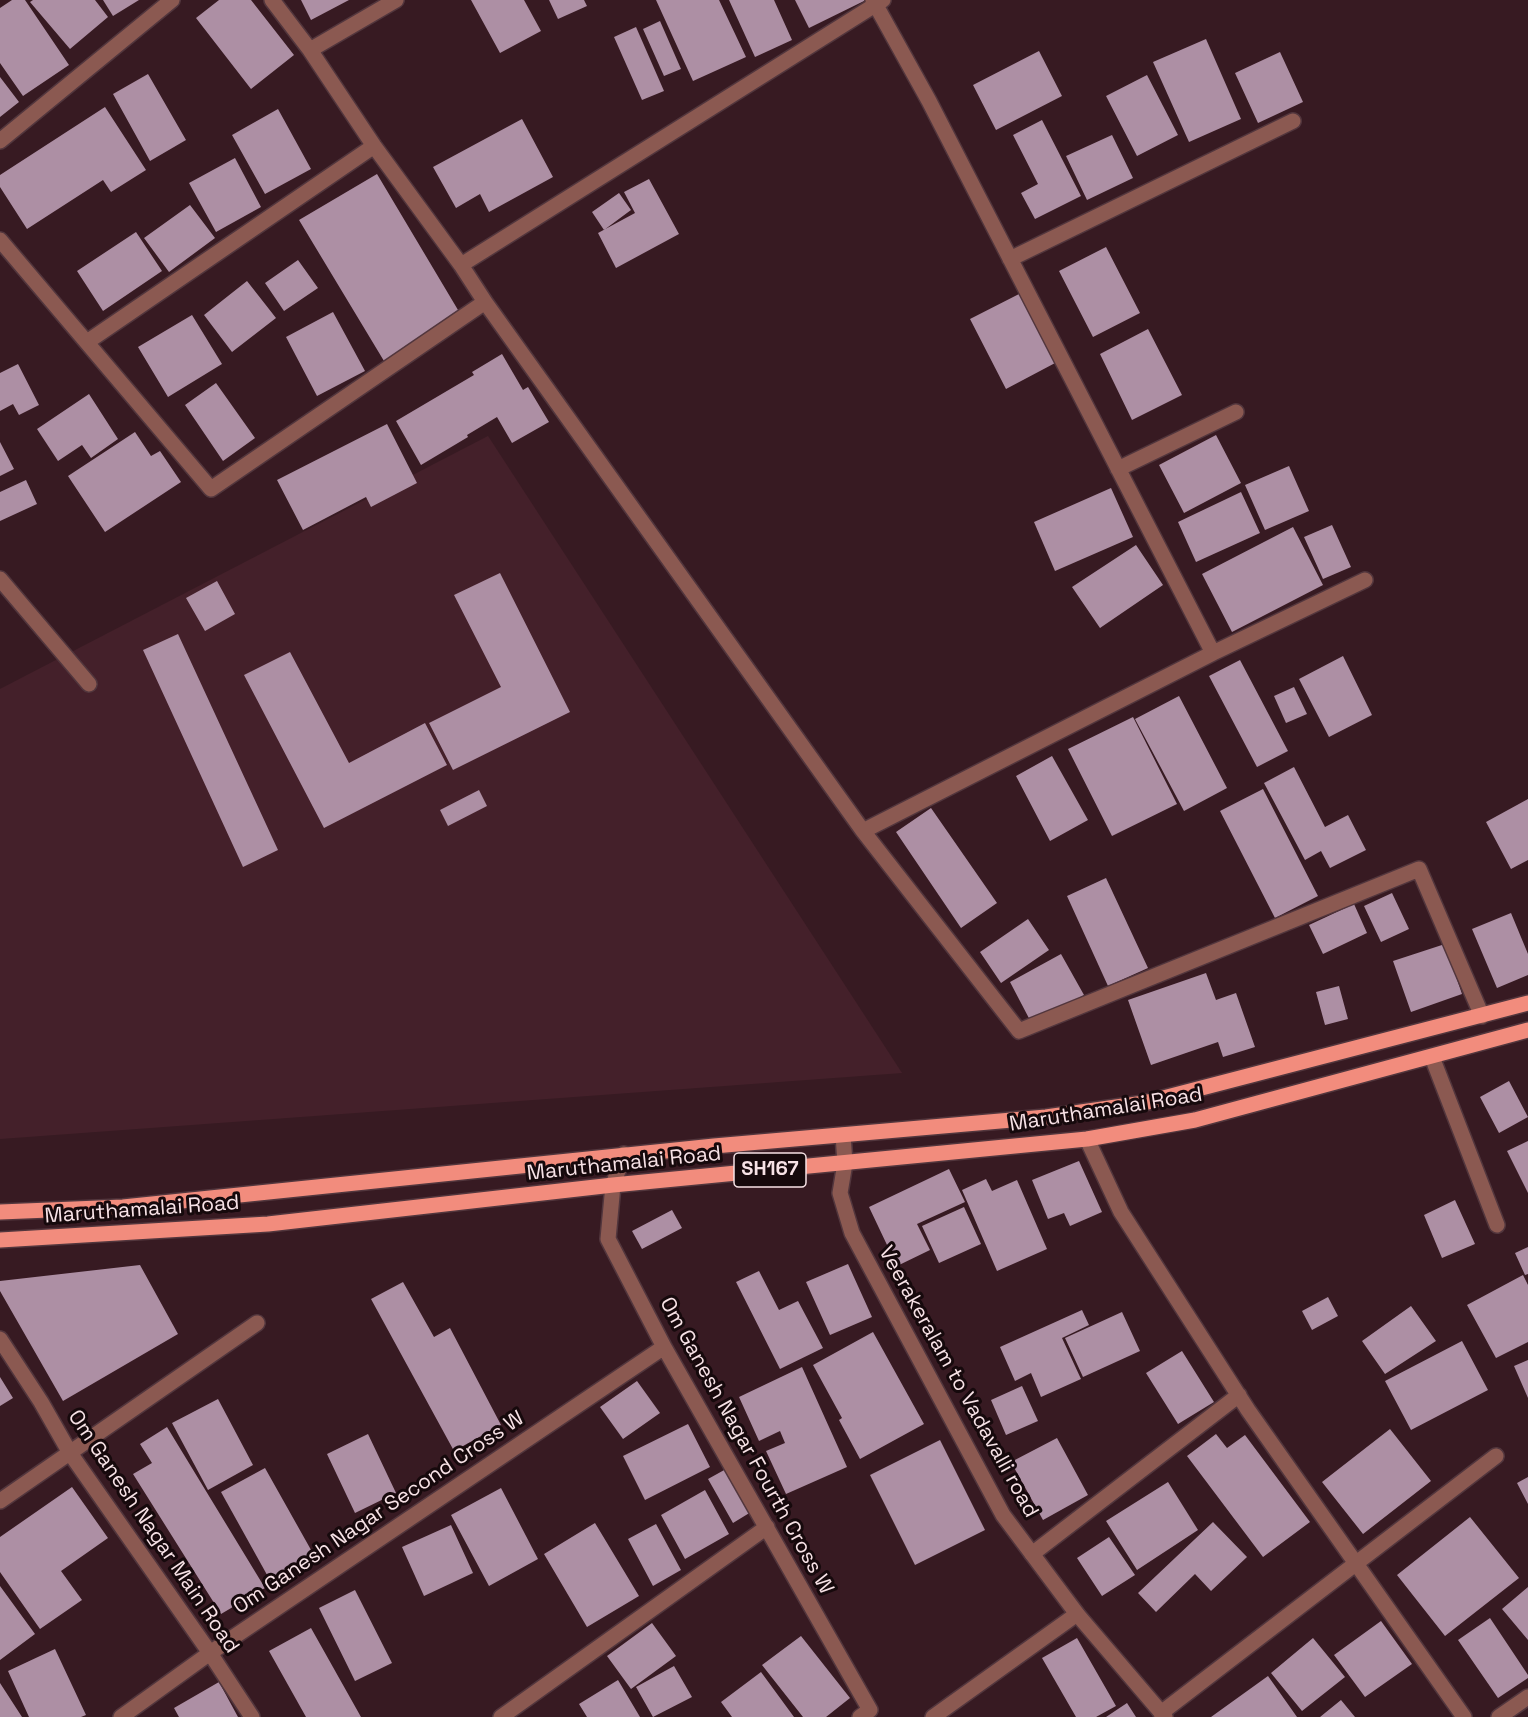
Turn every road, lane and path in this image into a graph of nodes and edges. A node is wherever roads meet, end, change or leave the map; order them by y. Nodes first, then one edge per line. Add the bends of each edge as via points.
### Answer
1 (172, 0) edge
2 (272, 0) edge
3 (396, 0) edge
4 (878, 1) edge
5 (310, 50) junction
6 (1293, 121) dead end
7 (0, 141) edge
8 (374, 146) junction
9 (0, 240) edge
10 (1010, 259) junction
11 (460, 265) junction
12 (485, 303) junction
13 (87, 342) junction
14 (1236, 412) dead end
15 (1118, 469) junction
16 (0, 579) edge
17 (1365, 580) dead end
18 (1213, 653) junction
19 (89, 684) dead end
20 (863, 831) junction
21 (1528, 1003) edge
22 (1482, 1016) junction
23 (1528, 1030) edge
24 (1432, 1057) junction
25 (843, 1135) junction
26 (1087, 1138) junction
27 (624, 1154) junction
28 (844, 1163) junction
29 (613, 1185) junction
30 (0, 1212) edge
31 (1497, 1225) dead end
32 (0, 1240) edge
33 (257, 1323) dead end
34 (0, 1339) edge
35 (664, 1347) junction
36 (1239, 1395) junction
37 (70, 1453) junction
38 (1496, 1456) dead end
39 (0, 1501) edge
40 (767, 1527) junction
41 (1032, 1554) junction
42 (1356, 1564) junction
43 (1077, 1614) junction
44 (210, 1653) junction
45 (1528, 1697) edge
46 (868, 1715) edge
47 (1163, 1715) edge
48 (121, 1717) edge
49 (252, 1717) edge
50 (501, 1717) edge
51 (933, 1717) edge
52 (1464, 1717) edge
53 (1499, 1717) edge

1 - 7 street
2 - 5 street
3 - 5 street
4 - 10 street
4 - 11 street
5 - 8 street
6 - 10 street
8 - 11 street
8 - 13 street
9 - 13 street
10 - 15 street
11 - 12 street
12 - 13 street via 211,489
12 - 20 street
14 - 15 street
15 - 18 street
16 - 19 street
17 - 18 street
18 - 20 street
20 - 22 street via 1019,1032 1419,869
21 - 22 main road, Maruthamalai Road / SH167
22 - 25 main road, Maruthamalai Road / SH167 via 1144,1102 1046,1117
23 - 24 main road, Maruthamalai Road / SH167
24 - 26 main road, Maruthamalai Road / SH167 via 1195,1120
24 - 31 street
25 - 27 main road, Maruthamalai Road / SH167
25 - 28 street, Veerakeralam to Vadavalli road
26 - 28 main road, Maruthamalai Road / SH167
26 - 36 street via 1121,1212
27 - 29 street, Om Ganesh Nagar Fourth Cross W
27 - 30 main road, Maruthamalai Road / SH167 via 123,1206
28 - 29 main road, Maruthamalai Road / SH167
28 - 41 street, Veerakeralam to Vadavalli road via 840,1193 852,1233 1003,1515
29 - 32 main road, Maruthamalai Road / SH167 via 268,1224
29 - 35 street, Om Ganesh Nagar Fourth Cross W via 608,1239
33 - 37 street
34 - 37 street, Om Ganesh Nagar Main Road
35 - 40 street, Om Ganesh Nagar Fourth Cross W
35 - 44 street, Om Ganesh Nagar Second Cross W
36 - 41 street
36 - 42 street
37 - 39 street
37 - 44 street, Om Ganesh Nagar Main Road
38 - 42 street
40 - 46 street, Om Ganesh Nagar Fourth Cross W
40 - 50 street
41 - 43 street, Veerakeralam to Vadavalli road
42 - 47 street
42 - 52 street
43 - 47 street, Veerakeralam to Vadavalli road
43 - 51 street
44 - 48 street, Om Ganesh Nagar Second Cross W
44 - 49 street, Om Ganesh Nagar Main Road
45 - 53 street

